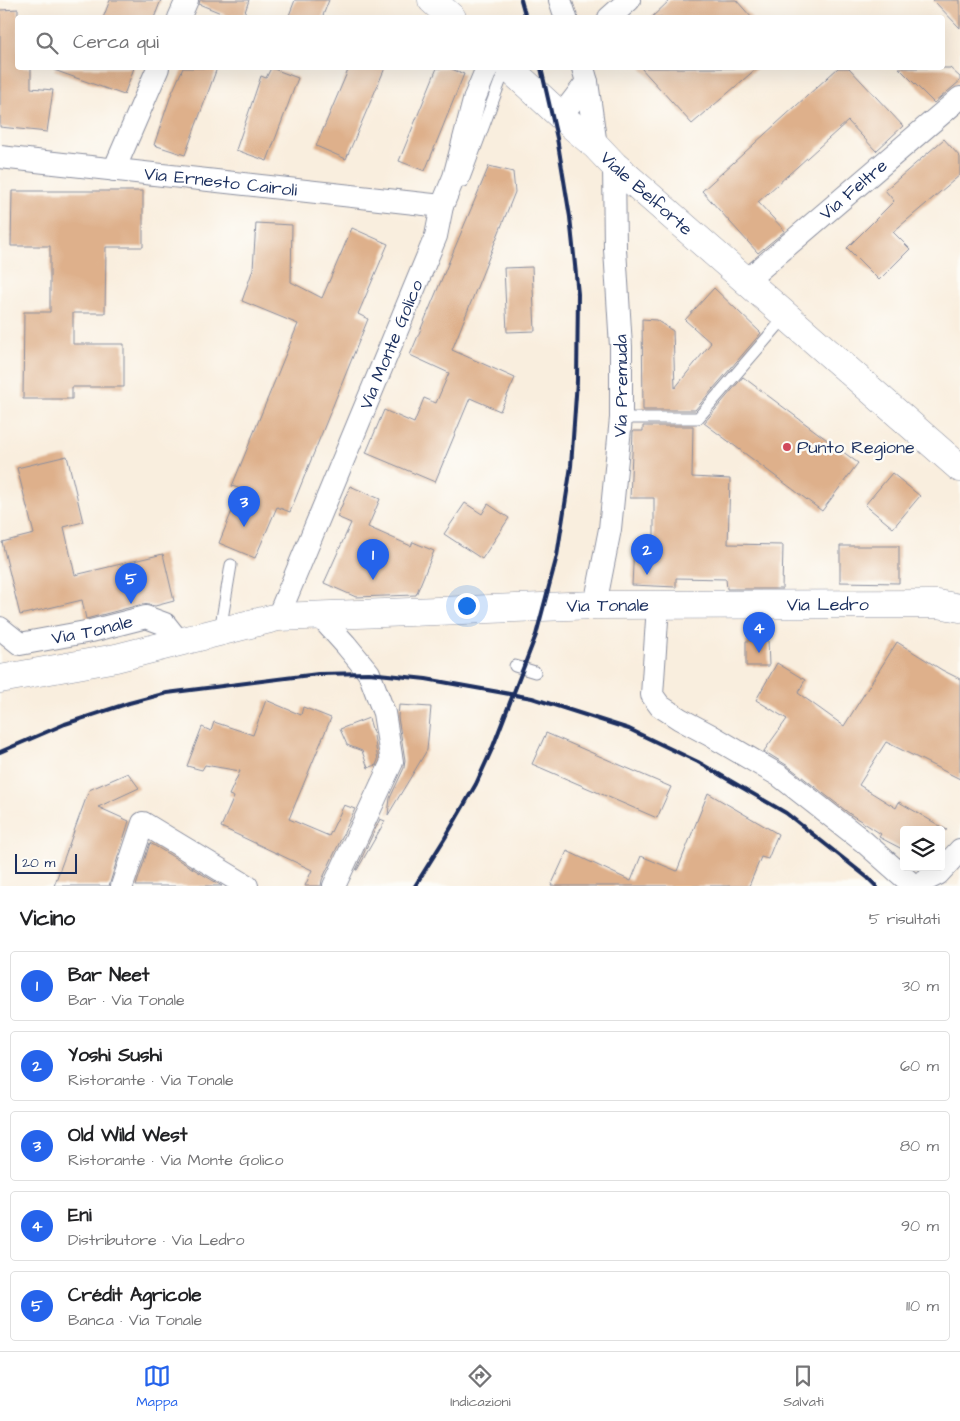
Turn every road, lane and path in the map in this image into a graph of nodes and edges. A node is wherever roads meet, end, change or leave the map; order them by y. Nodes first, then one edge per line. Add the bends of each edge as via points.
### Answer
1 (187, 0) edge
2 (432, 0) edge
3 (560, 0) edge
4 (629, 0) edge
5 (181, 15) edge
6 (449, 15) edge
7 (565, 15) edge
8 (612, 15) edge
9 (157, 70) edge
10 (487, 70) edge
11 (507, 70) edge
12 (510, 70) edge
13 (585, 75) edge
14 (960, 98) edge
15 (561, 116) junction
16 (605, 156) junction
17 (0, 157) edge
18 (114, 170) junction
19 (442, 206) junction
20 (436, 236) junction
21 (746, 281) junction
22 (786, 316) junction
23 (621, 418) junction
24 (960, 468) edge
25 (231, 564) dead end
26 (658, 604) junction
27 (953, 604) edge
28 (596, 605) junction
29 (320, 616) junction
30 (278, 617) junction
31 (0, 628) edge
32 (220, 633) junction
33 (180, 643) junction
34 (116, 658) junction
35 (515, 666) dead end
36 (535, 672) dead end
37 (0, 679) edge
38 (0, 693) edge
39 (960, 850) edge
40 (122, 886) edge
41 (247, 886) edge
42 (334, 886) edge
43 (914, 886) edge

1 - 5 street
2 - 6 main road
3 - 7 street
4 - 8 street
9 - 18 street
10 - 19 street, Via Monte Golico via 475,97 454,177
11 - 20 lane via 448,218
12 - 15 main road, Viale Belforte
13 - 15 street
13 - 16 street, Via Premuda
14 - 21 street, Via Feltre
15 - 16 main road, Viale Belforte
16 - 21 main road, Viale Belforte
16 - 23 street, Via Premuda via 621,347
17 - 18 street, Via Ernesto Cairoli
18 - 19 street, Via Ernesto Cairoli
19 - 20 street, Via Monte Golico
20 - 30 street, Via Monte Golico
21 - 22 main road, Viale Belforte
22 - 23 lane via 698,418
22 - 24 main road, Viale Belforte
23 - 28 street, Via Premuda via 610,529
25 - 32 lane
26 - 27 main road, Via Ledro
26 - 28 main road, Via Tonale
26 - 43 street, Via Tonale via 652,695 660,706 780,776
28 - 29 main road, Via Tonale
29 - 30 main road, Via Tonale
29 - 42 street via 369,673 384,713 392,762
30 - 32 main road, Via Tonale
31 - 33 street, Via Tonale via 20,644 146,617 165,624
32 - 33 main road, Via Tonale
33 - 34 main road, Via Tonale
34 - 37 main road, Via Tonale
34 - 38 main road, Via Tonale via 40,684
35 - 36 lane
39 - 43 street via 938,874
40 - 41 street via 143,823

